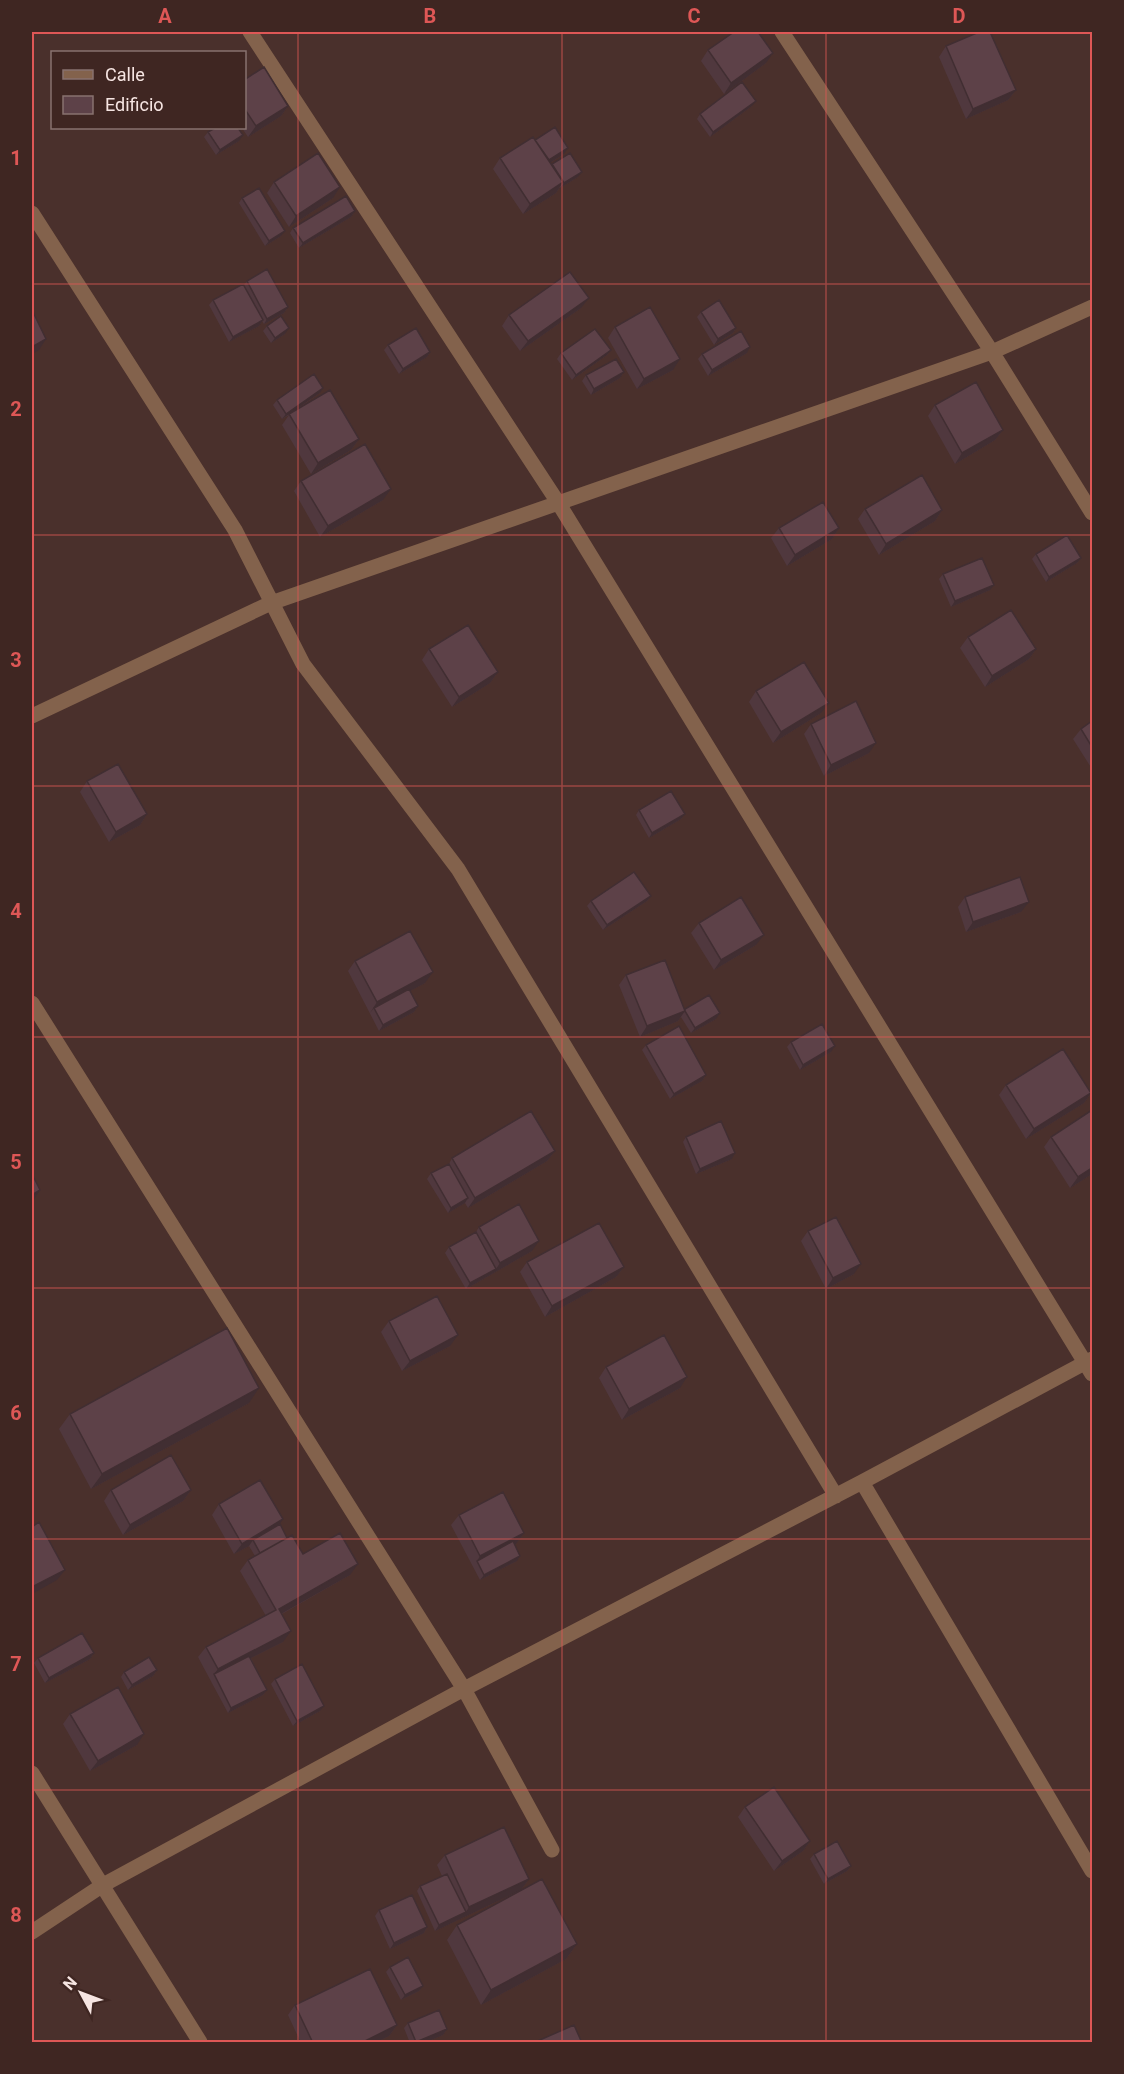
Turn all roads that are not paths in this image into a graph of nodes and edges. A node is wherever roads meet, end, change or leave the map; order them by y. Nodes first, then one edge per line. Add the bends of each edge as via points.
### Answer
1 (250, 32) edge
2 (782, 32) edge
3 (32, 213) edge
4 (1092, 308) edge
5 (993, 352) junction
6 (559, 504) junction
7 (1092, 513) edge
8 (271, 603) junction
9 (32, 716) edge
10 (32, 1003) edge
11 (1090, 1365) edge
12 (862, 1482) junction
13 (836, 1496) junction
14 (464, 1689) junction
15 (32, 1773) edge
16 (552, 1850) dead end
17 (1092, 1871) edge
18 (103, 1886) junction
19 (32, 1932) edge
20 (200, 2043) edge

1 - 6 street
2 - 5 street
3 - 8 street via 235,530
4 - 5 street
5 - 6 street
5 - 7 street
6 - 8 street
6 - 11 street
8 - 9 street
8 - 13 street via 303,664 458,869
10 - 14 street
11 - 12 street
12 - 13 street
12 - 17 street
13 - 14 street
14 - 16 street
14 - 18 street
15 - 18 street
18 - 19 street
18 - 20 street

